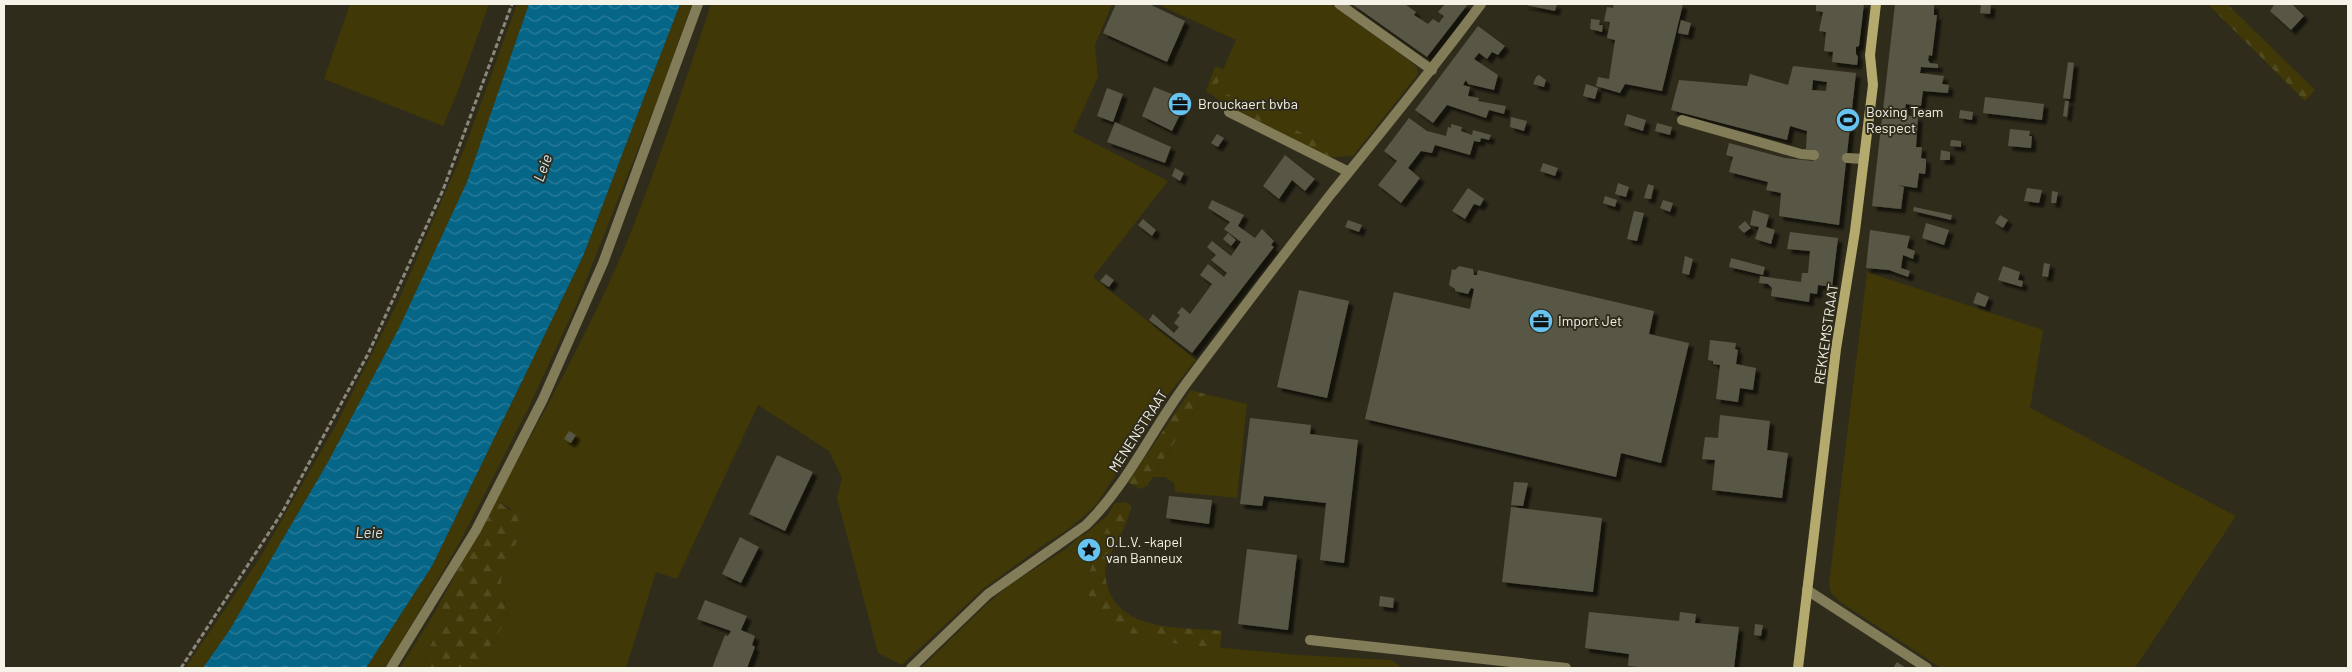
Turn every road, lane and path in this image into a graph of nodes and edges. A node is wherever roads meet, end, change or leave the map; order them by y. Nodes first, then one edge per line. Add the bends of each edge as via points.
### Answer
1 (512, 4) edge
2 (698, 4) edge
3 (1340, 4) edge
4 (1481, 4) edge
5 (1876, 4) edge
6 (1432, 70) junction
7 (1229, 112) dead end
8 (1682, 120) dead end
9 (1814, 155) dead end
10 (1847, 158) dead end
11 (1864, 159) junction
12 (1350, 172) junction
13 (1807, 590) junction
14 (1310, 640) dead end
15 (181, 668) edge
16 (391, 668) edge
17 (911, 668) edge
18 (1566, 668) edge
19 (1798, 668) edge
20 (1927, 668) edge

1 - 15 path via 442,190 368,354 283,511
2 - 16 street via 603,263 543,399 476,530
3 - 6 street
4 - 6 street, MENENSTRAAT
5 - 11 street, REKKEMSTRAAT via 1870,55 1873,85
6 - 12 street, MENENSTRAAT
7 - 12 street
8 - 9 street
10 - 11 street
11 - 13 street, REKKEMSTRAAT via 1856,231 1836,349
12 - 17 street, MENENSTRAAT via 1181,390 1098,513 1086,525 988,594
13 - 19 street, REKKEMSTRAAT
13 - 20 street
14 - 18 street

